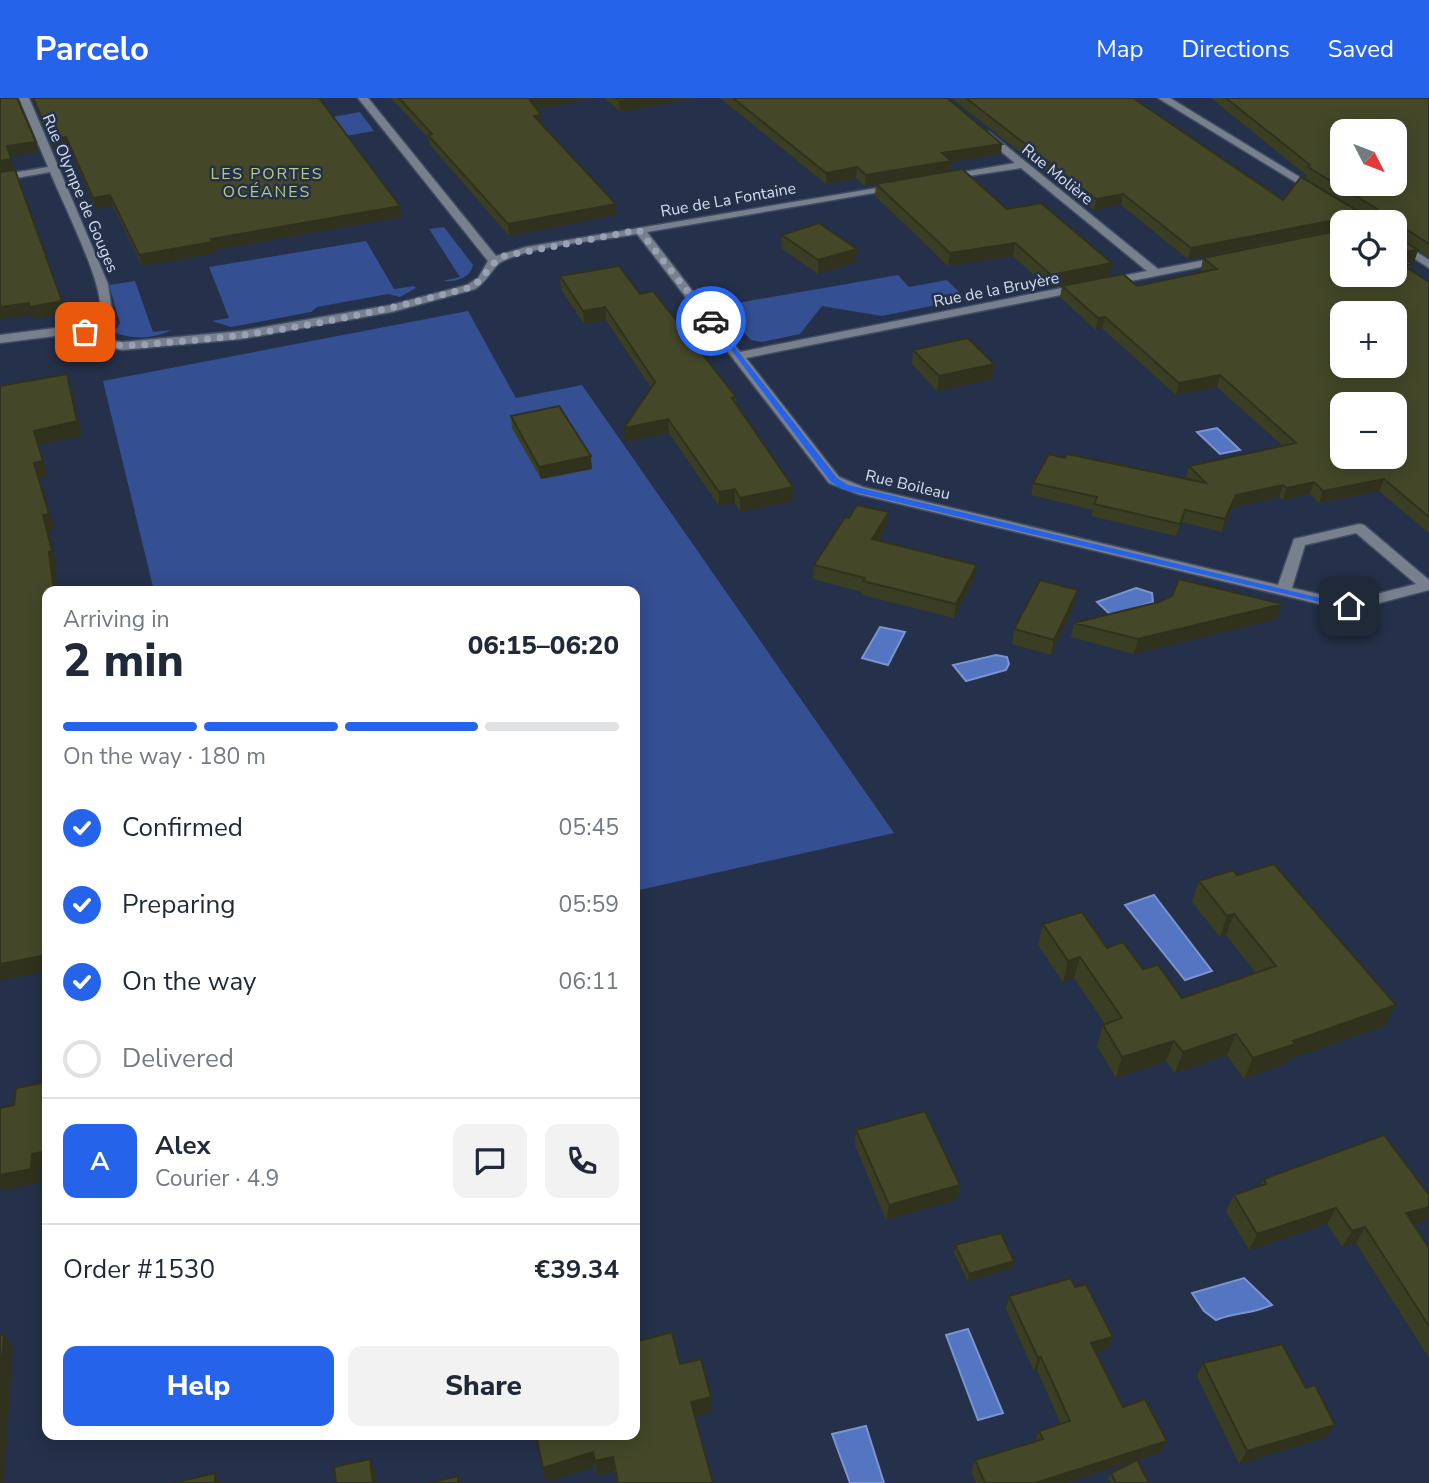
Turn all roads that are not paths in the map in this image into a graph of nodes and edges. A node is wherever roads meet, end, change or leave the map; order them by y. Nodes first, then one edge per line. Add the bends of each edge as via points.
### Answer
1 (24, 98) edge
2 (363, 98) edge
3 (1163, 98) edge
4 (978, 128) edge
5 (1022, 165) junction
6 (52, 169) junction
7 (0, 178) edge
8 (940, 179) edge
9 (912, 183) edge
10 (1325, 196) edge
11 (639, 230) junction
12 (1407, 249) edge
13 (1236, 257) edge
14 (494, 261) junction
15 (1429, 265) edge
16 (1156, 273) junction
17 (85, 332) junction
18 (0, 339) edge
19 (738, 356) junction
20 (1284, 591) junction

1 - 6 street, Rue Olympe de Gouges
2 - 14 street
3 - 10 street
4 - 5 street, Rue Molière
5 - 8 street
5 - 16 street, Rue Molière
6 - 7 street
6 - 17 street, Rue Olympe de Gouges via 109,309 106,317
9 - 11 street, Rue de La Fontaine
11 - 14 street, Rue de La Fontaine via 526,250
11 - 19 street, Rue Boileau
12 - 15 street
13 - 16 street, Rue de la Bruyère
14 - 17 street via 482,280 471,287 392,308 241,335 122,346 101,342
16 - 19 street, Rue de la Bruyère
17 - 18 street via 41,332
19 - 20 street, Rue Boileau via 834,480 845,487
20 - 20 street, Rue Boileau via 1349,606 1427,586 1359,528 1299,542

